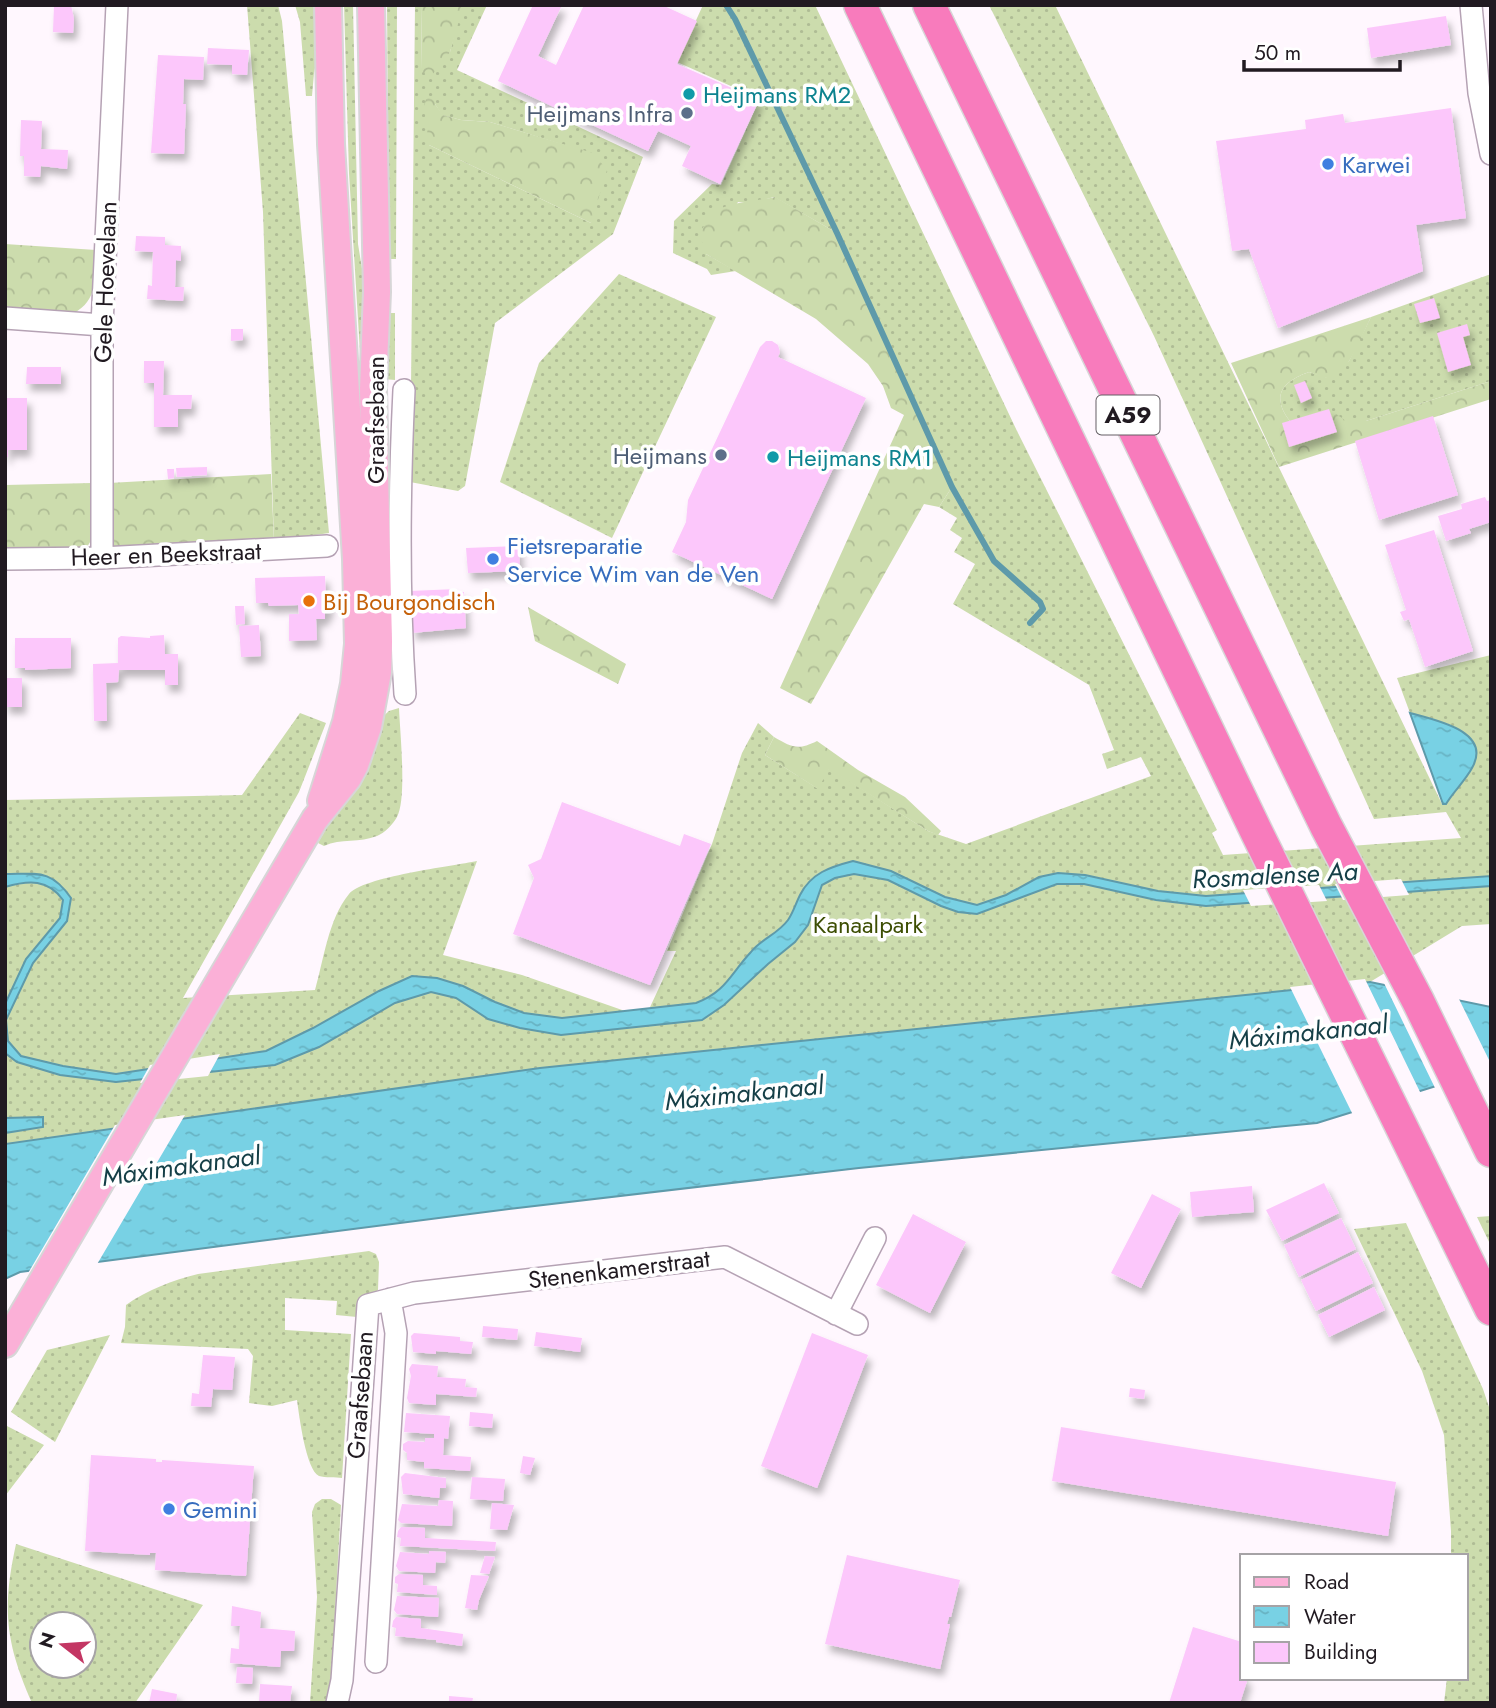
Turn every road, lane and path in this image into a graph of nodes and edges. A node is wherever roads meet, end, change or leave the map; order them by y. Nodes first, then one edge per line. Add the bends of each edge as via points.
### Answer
1 (117, 5) edge
2 (328, 5) edge
3 (371, 5) edge
4 (860, 5) edge
5 (929, 5) edge
6 (1471, 5) edge
7 (1491, 154) edge
8 (5, 318) edge
9 (102, 325) junction
10 (404, 390) dead end
11 (327, 546) dead end
12 (102, 558) junction
13 (5, 559) edge
14 (405, 694) dead end
15 (315, 819) junction
16 (1491, 1151) edge
17 (875, 1238) dead end
18 (390, 1299) junction
19 (1491, 1309) edge
20 (836, 1314) junction
21 (856, 1324) dead end
22 (5, 1344) edge
23 (376, 1662) dead end
24 (337, 1703) edge

1 - 9 street, Gele Hoevelaan
2 - 15 main road, Graafsebaan via 331,144 358,644 346,722
3 - 15 main road, Graafsebaan via 379,656 360,751 348,778
4 - 19 highway, A59
5 - 16 highway, A59 via 1326,825
6 - 7 street via 1479,93
8 - 9 street
9 - 12 street, Gele Hoevelaan
10 - 14 street, Graafsebaan via 398,538
11 - 12 street, Heer en Beekstraat
12 - 13 street, Heer en Beekstraat
15 - 22 main road, Graafsebaan
17 - 20 street
18 - 20 street, Stenenkamerstraat via 724,1257
18 - 23 street, Graafsebaan via 396,1333
18 - 24 street, Graafsebaan via 368,1305
20 - 21 street, Stenenkamerstraat

